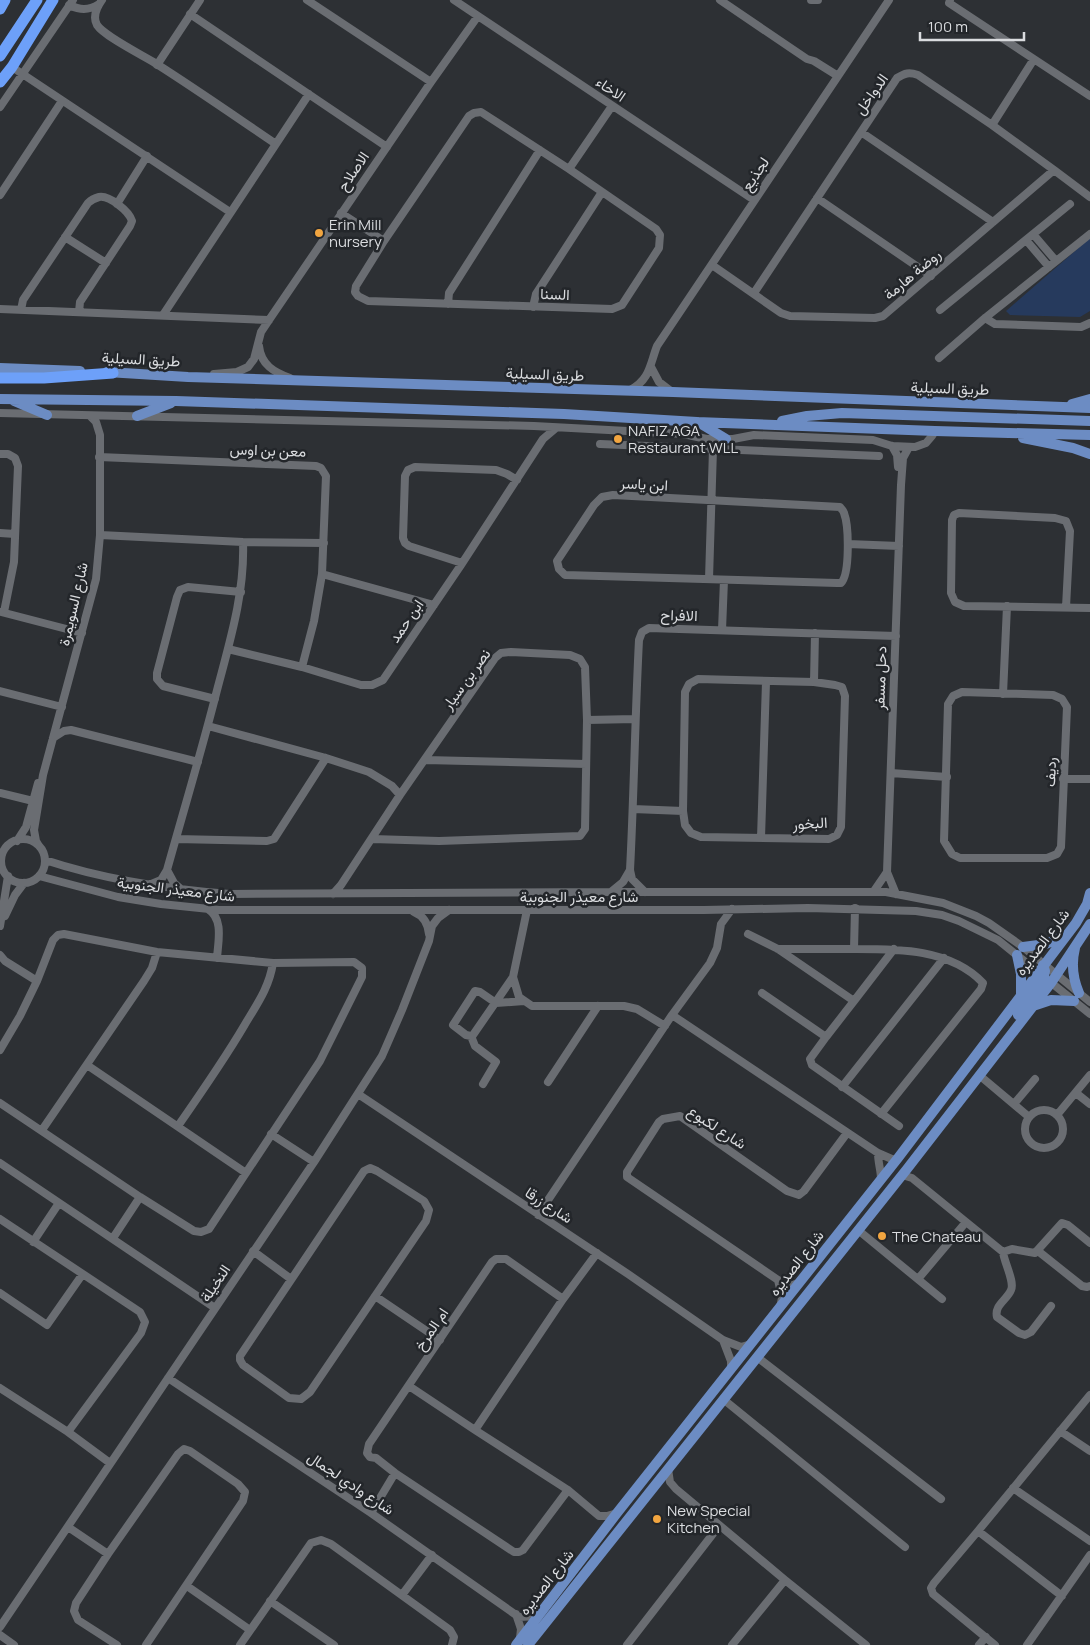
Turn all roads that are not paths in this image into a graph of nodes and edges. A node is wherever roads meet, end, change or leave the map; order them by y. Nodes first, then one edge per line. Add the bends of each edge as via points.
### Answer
1 (5, 0) edge
2 (37, 0) edge
3 (53, 0) edge
4 (200, 0) edge
5 (307, 0) edge
6 (454, 0) edge
7 (720, 0) edge
8 (811, 0) edge
9 (818, 0) edge
10 (889, 0) edge
11 (948, 1) edge
12 (100, 2) edge
13 (71, 3) edge
14 (0, 9) edge
15 (190, 14) junction
16 (478, 16) junction
17 (0, 56) edge
18 (1034, 59) junction
19 (157, 65) junction
20 (17, 71) junction
21 (836, 78) junction
22 (0, 82) edge
23 (431, 82) junction
24 (309, 94) junction
25 (1090, 96) edge
26 (62, 101) junction
27 (612, 106) junction
28 (0, 107) edge
29 (992, 125) junction
30 (861, 132) junction
31 (276, 144) junction
32 (387, 146) junction
33 (540, 150) junction
34 (147, 156) junction
35 (569, 169) junction
36 (1054, 170) junction
37 (602, 192) junction
38 (0, 195) edge
39 (818, 198) junction
40 (1090, 198) edge
41 (754, 200) junction
42 (117, 204) junction
43 (1070, 204) dead end
44 (230, 212) junction
45 (341, 213) junction
46 (993, 222) junction
47 (1033, 234) junction
48 (1090, 234) edge
49 (65, 237) junction
50 (1026, 240) junction
51 (384, 241) junction
52 (1056, 261) junction
53 (106, 263) junction
54 (712, 265) junction
55 (1048, 267) junction
56 (930, 276) junction
57 (754, 293) junction
58 (448, 304) junction
59 (533, 307) junction
60 (0, 309) edge
61 (21, 310) junction
62 (940, 310) dead end
63 (79, 312) junction
64 (163, 315) junction
65 (985, 318) junction
66 (269, 320) junction
67 (1090, 323) edge
68 (258, 344) junction
69 (939, 358) dead end
70 (651, 367) junction
71 (0, 368) edge
72 (113, 373) junction
73 (188, 377) junction
74 (0, 378) edge
75 (300, 381) junction
76 (628, 391) junction
77 (672, 392) junction
78 (4, 399) edge
79 (1090, 399) edge
80 (176, 401) junction
81 (1063, 407) junction
82 (1090, 408) edge
83 (0, 413) edge
84 (47, 415) junction
85 (90, 416) junction
86 (110, 416) junction
87 (136, 416) junction
88 (1090, 421) edge
89 (698, 422) junction
90 (771, 424) junction
91 (534, 426) junction
92 (556, 428) junction
93 (935, 430) junction
94 (639, 432) junction
95 (990, 432) junction
96 (652, 433) junction
97 (100, 435) junction
98 (1090, 435) edge
99 (779, 437) junction
100 (792, 437) junction
101 (726, 439) junction
102 (540, 444) junction
103 (600, 444) dead end
104 (645, 446) junction
105 (892, 446) junction
106 (910, 447) junction
107 (712, 449) junction
108 (785, 452) junction
109 (0, 454) edge
110 (1090, 454) edge
111 (99, 456) junction
112 (879, 456) dead end
113 (517, 480) junction
114 (901, 486) junction
115 (710, 501) junction
116 (0, 533) edge
117 (15, 534) junction
118 (100, 535) junction
119 (244, 542) junction
120 (324, 544) junction
121 (848, 544) junction
122 (899, 546) junction
123 (462, 563) junction
124 (322, 574) junction
125 (708, 579) junction
126 (724, 580) junction
127 (241, 592) junction
128 (434, 605) junction
129 (1007, 606) junction
130 (1066, 608) junction
131 (1090, 608) edge
132 (2, 612) edge
133 (722, 630) junction
134 (82, 632) junction
135 (815, 633) junction
136 (896, 636) junction
137 (228, 649) junction
138 (302, 667) junction
139 (766, 682) junction
140 (814, 682) junction
141 (0, 691) edge
142 (1003, 694) junction
143 (214, 699) junction
144 (62, 708) junction
145 (635, 719) junction
146 (587, 720) junction
147 (208, 726) junction
148 (54, 738) junction
149 (326, 758) junction
150 (425, 760) junction
151 (198, 762) junction
152 (586, 764) junction
153 (890, 773) junction
154 (43, 775) junction
155 (947, 777) junction
156 (1064, 779) junction
157 (1090, 779) edge
158 (0, 793) edge
159 (400, 795) junction
160 (33, 801) junction
161 (634, 809) junction
162 (683, 811) junction
163 (372, 838) junction
164 (761, 838) junction
165 (176, 839) junction
166 (17, 841) junction
167 (4, 845) edge
168 (39, 846) junction
169 (45, 860) junction
170 (1, 863) edge
171 (167, 870) junction
172 (630, 870) junction
173 (887, 872) junction
174 (8, 876) junction
175 (39, 876) junction
176 (346, 877) junction
177 (24, 883) junction
178 (148, 886) junction
179 (182, 890) junction
180 (874, 891) junction
181 (610, 892) junction
182 (645, 892) junction
183 (1090, 893) edge
184 (332, 894) junction
185 (358, 894) junction
186 (896, 894) junction
187 (856, 908) junction
188 (208, 909) junction
189 (732, 909) junction
190 (449, 910) junction
191 (527, 910) junction
192 (704, 910) junction
193 (232, 911) junction
194 (408, 911) junction
195 (1076, 923) junction
196 (721, 924) junction
197 (1090, 924) edge
198 (0, 926) edge
199 (218, 928) junction
200 (1069, 933) junction
201 (748, 934) dead end
202 (429, 941) junction
203 (1077, 944) junction
204 (778, 949) junction
205 (854, 949) junction
206 (894, 949) junction
207 (1020, 951) junction
208 (157, 952) junction
209 (0, 955) edge
210 (217, 958) junction
211 (944, 958) junction
212 (0, 963) edge
213 (273, 963) junction
214 (11, 965) junction
215 (1047, 974) junction
216 (513, 977) junction
217 (36, 981) junction
218 (762, 992) dead end
219 (1021, 995) junction
220 (1076, 997) junction
221 (524, 1001) junction
222 (854, 1001) junction
223 (1090, 1002) edge
224 (496, 1003) junction
225 (598, 1006) junction
226 (1032, 1007) junction
227 (672, 1014) junction
228 (1090, 1014) edge
229 (665, 1026) junction
230 (471, 1036) junction
231 (826, 1037) junction
232 (1008, 1038) junction
233 (0, 1050) edge
234 (87, 1065) junction
235 (979, 1075) junction
236 (1090, 1075) edge
237 (1034, 1079) dead end
238 (548, 1082) dead end
239 (483, 1084) dead end
240 (842, 1087) junction
241 (1076, 1093) junction
242 (358, 1094) junction
243 (0, 1103) edge
244 (1014, 1104) junction
245 (1090, 1104) edge
246 (881, 1114) junction
247 (1057, 1115) junction
248 (1029, 1117) junction
249 (178, 1126) junction
250 (900, 1126) dead end
251 (42, 1130) junction
252 (847, 1133) junction
253 (272, 1134) junction
254 (878, 1153) junction
255 (898, 1158) junction
256 (314, 1162) junction
257 (0, 1163) edge
258 (246, 1173) junction
259 (907, 1174) junction
260 (881, 1180) junction
261 (140, 1197) junction
262 (59, 1203) junction
263 (538, 1216) junction
264 (0, 1219) edge
265 (966, 1222) junction
266 (858, 1230) junction
267 (112, 1238) junction
268 (34, 1242) junction
269 (1090, 1243) edge
270 (253, 1251) junction
271 (1038, 1251) junction
272 (1003, 1252) junction
273 (597, 1253) junction
274 (82, 1275) junction
275 (291, 1279) junction
276 (918, 1279) junction
277 (778, 1280) junction
278 (800, 1282) junction
279 (1090, 1286) edge
280 (0, 1293) edge
281 (375, 1296) junction
282 (563, 1299) junction
283 (942, 1299) dead end
284 (1051, 1306) dead end
285 (780, 1307) junction
286 (215, 1308) junction
287 (440, 1340) junction
288 (723, 1340) junction
289 (751, 1344) junction
290 (757, 1357) junction
291 (731, 1371) junction
292 (168, 1378) junction
293 (409, 1386) junction
294 (1, 1390) edge
295 (1090, 1395) edge
296 (723, 1399) junction
297 (474, 1430) junction
298 (1060, 1431) junction
299 (68, 1432) junction
300 (1090, 1451) edge
301 (110, 1463) junction
302 (668, 1469) junction
303 (395, 1473) junction
304 (655, 1486) junction
305 (1013, 1488) junction
306 (676, 1489) junction
307 (568, 1490) junction
308 (941, 1499) dead end
309 (371, 1513) junction
310 (596, 1513) junction
311 (617, 1513) junction
312 (68, 1526) junction
313 (719, 1526) junction
314 (978, 1531) junction
315 (600, 1536) junction
316 (1090, 1541) edge
317 (904, 1547) dead end
318 (108, 1554) junction
319 (432, 1555) junction
320 (1090, 1555) edge
321 (785, 1580) junction
322 (187, 1586) junction
323 (402, 1595) junction
324 (1062, 1596) junction
325 (270, 1601) junction
326 (516, 1614) junction
327 (538, 1616) junction
328 (0, 1627) edge
329 (250, 1630) junction
330 (0, 1635) edge
331 (858, 1637) junction
332 (986, 1637) junction
333 (521, 1643) edge
334 (14, 1645) edge
335 (116, 1645) edge
336 (146, 1645) edge
337 (240, 1645) edge
338 (334, 1645) edge
339 (452, 1645) edge
340 (627, 1645) edge
341 (732, 1645) edge
342 (851, 1645) edge
343 (866, 1645) edge
344 (979, 1645) edge
345 (996, 1645) edge
346 (1028, 1645) edge

1 - 14 highway
2 - 17 highway
3 - 20 highway
4 - 15 street
5 - 23 street
6 - 16 street, الاخاء
7 - 21 street
8 - 9 street
10 - 21 street, لجذيع
11 - 18 street
12 - 13 street via 84,10 76,9
12 - 19 street via 95,16 99,27
13 - 20 street
15 - 19 street
15 - 24 street
16 - 23 street, الاصلاح
16 - 27 street, الاخاء
18 - 25 street
18 - 29 street
19 - 31 street
20 - 22 highway
20 - 26 street
20 - 28 street
21 - 41 street, لجذيع
23 - 32 street, الاصلاح
24 - 31 street
24 - 32 street
26 - 34 street
26 - 38 street
27 - 35 street
27 - 41 street, الاخاء
29 - 30 street, الدواخل via 910,72 897,78
29 - 36 street, الدواخل
30 - 39 street, الدواخل
30 - 46 street
31 - 44 street
32 - 45 street, الاصلاح
33 - 35 street, السنا
33 - 51 street, السنا via 488,115 474,113
33 - 58 street via 449,293
34 - 42 street
34 - 44 street
35 - 37 street, السنا
36 - 40 street, الدواخل
36 - 46 street, روضة هارمة
37 - 59 street via 536,294
37 - 59 street, السنا via 656,229 660,235 659,248 617,308
39 - 56 street
39 - 57 street, الدواخل
41 - 54 street, لجذيع
42 - 49 street via 102,196 92,200
42 - 53 street via 132,220
43 - 47 street
44 - 64 street
45 - 51 street
45 - 66 street, الاصلاح
46 - 56 street, روضة هارمة
47 - 50 street
47 - 52 street
48 - 52 street
49 - 53 street
49 - 61 street via 22,300
50 - 55 street
50 - 62 street
51 - 58 street, السنا via 356,286 358,296 368,301
52 - 55 street
53 - 63 street via 80,302
54 - 57 street, روضة هارمة
54 - 70 street, لجذيع via 657,346
55 - 65 street
56 - 57 street, روضة هارمة via 883,316 875,318 790,316
58 - 59 street, السنا
60 - 61 street
61 - 63 street
63 - 64 street
64 - 66 street
65 - 67 street via 995,324 1081,327
65 - 69 street
66 - 68 street, الاصلاح
68 - 73 street, الاصلاح via 248,367 237,372
68 - 75 street via 262,360 271,370
70 - 76 street, لجذيع via 642,382
70 - 77 street via 659,382
71 - 72 main road, طريق السيلية
72 - 73 main road, طريق السيلية
72 - 74 highway
73 - 75 main road, طريق السيلية
75 - 76 main road, طريق السيلية
76 - 77 main road, طريق السيلية
77 - 81 main road, طريق السيلية
78 - 80 main road
78 - 84 main road
79 - 81 main road
80 - 87 main road
80 - 89 main road via 564,414
81 - 82 main road, طريق السيلية
83 - 84 street
84 - 85 street
85 - 86 street
85 - 97 street via 96,422
86 - 87 street
86 - 97 street, شارع السويمرة
87 - 91 street
88 - 90 main road via 842,413
89 - 90 main road
89 - 101 main road
90 - 93 main road
91 - 92 street
91 - 102 street
92 - 94 street
92 - 102 street, ابن حمد
93 - 95 main road
93 - 106 street via 926,443
94 - 96 street
94 - 104 street
95 - 98 main road
95 - 110 main road
96 - 101 street
96 - 104 street
97 - 111 street, شارع السويمرة
99 - 100 street
99 - 101 street via 749,435
99 - 108 street
100 - 105 street via 873,440
100 - 108 street
102 - 113 street, ابن حمد
103 - 104 street
104 - 107 street
105 - 106 street
105 - 114 street, دحل مسفر via 898,458
106 - 114 street, دحل مسفر via 903,458
107 - 108 street
107 - 115 street
108 - 112 street
109 - 117 street via 15,458 18,466
111 - 118 street, شارع السويمرة
111 - 120 street, معن بن اوس via 316,466 326,476
113 - 123 street, ابن حمد
113 - 123 street via 496,470 415,467 408,470 405,476 405,543
114 - 122 street, دحل مسفر
115 - 121 street, ابن ياسر via 840,507 845,514
115 - 125 street
115 - 125 street, ابن ياسر via 602,496 557,561 565,575
116 - 117 street
117 - 132 street via 14,562
118 - 119 street
118 - 134 street, شارع السويمرة via 96,579
119 - 120 street
119 - 127 street
120 - 124 street, معن بن اوس
121 - 122 street
121 - 126 street, ابن ياسر via 845,577 840,582
122 - 136 street, دحل مسفر
123 - 128 street, ابن حمد
124 - 128 street
124 - 138 street, معن بن اوس
125 - 126 street, ابن ياسر
126 - 133 street
127 - 137 street
127 - 143 street via 188,587 176,596 157,679 163,686
128 - 138 street, ابن حمد via 382,680 372,685 361,685
129 - 130 street
129 - 130 street via 964,606 952,598 952,520 956,513 1066,521 1070,531
129 - 142 street
130 - 131 street
132 - 134 street
133 - 135 street, الافراح
133 - 145 street, الافراح via 649,628 642,632
134 - 144 street, شارع السويمرة
135 - 136 street, الافراح
135 - 140 street
136 - 153 street, دحل مسفر
137 - 138 street, ابن حمد
137 - 143 street
139 - 140 street, البخور
139 - 162 street, البخور via 698,679 689,684 685,692
139 - 164 street
140 - 164 street, البخور via 842,687 845,696 841,827 837,835 829,839
141 - 144 street
142 - 155 street, رديف via 962,692 953,696 948,704
142 - 156 street, رديف via 1053,695 1062,699 1067,707
143 - 147 street
144 - 148 street, شارع السويمرة
145 - 146 street
145 - 161 street, الافراح
146 - 150 street, نصر بن سيار via 585,667 580,659 570,655 501,653
146 - 152 street, نصر بن سيار
147 - 149 street
147 - 151 street
148 - 151 street via 64,730 71,730
148 - 154 street, شارع السويمرة
149 - 159 street via 369,772
149 - 165 street via 274,838 267,841
150 - 152 street
150 - 159 street, نصر بن سيار
151 - 165 street
152 - 163 street, نصر بن سيار via 586,829 580,836 439,841
153 - 155 street
153 - 173 street, دحل مسفر
154 - 160 street, شارع السويمرة
154 - 168 street, شارع السويمرة via 34,830
155 - 156 street, رديف via 944,841 952,854 960,858 1047,858 1057,854 1061,847
156 - 157 street
158 - 160 street
159 - 163 street, نصر بن سيار
160 - 166 street, شارع السويمرة via 26,827
161 - 162 street
161 - 172 street, الافراح
162 - 164 street, البخور via 685,825 691,833 701,837
163 - 176 street, نصر بن سيار
165 - 171 street
166 - 167 street
166 - 168 street via 30,841
167 - 170 street
168 - 169 street
169 - 175 street
169 - 178 street, شارع معيذر الجنوبية via 88,874
170 - 174 street
171 - 178 street via 158,882
171 - 179 street
172 - 181 street via 623,882
172 - 182 street via 632,879
173 - 180 street
173 - 186 street, دحل مسفر
174 - 177 street
174 - 198 street
175 - 177 street
175 - 188 street, شارع معيذر الجنوبية via 118,897
176 - 184 street, نصر بن سيار
176 - 185 street via 348,886
177 - 198 street
178 - 179 street, شارع معيذر الجنوبية
179 - 184 street, شارع معيذر الجنوبية via 230,894
180 - 182 street, شارع معيذر الجنوبية
180 - 186 street, شارع معيذر الجنوبية
181 - 182 street, شارع معيذر الجنوبية
181 - 185 street, شارع معيذر الجنوبية
183 - 195 main road, شارع الصديره
184 - 185 street, شارع معيذر الجنوبية
186 - 207 street, شارع معيذر الجنوبية via 943,903 968,912 989,923
187 - 189 street, شارع معيذر الجنوبية
187 - 205 street
187 - 207 street, شارع معيذر الجنوبية via 942,915 977,928
188 - 193 street, شارع معيذر الجنوبية
188 - 199 street via 216,915
189 - 192 street, شارع معيذر الجنوبية
189 - 196 street
190 - 191 street, شارع معيذر الجنوبية
190 - 194 street, شارع معيذر الجنوبية
190 - 202 street, النخيلة via 434,922
191 - 192 street, شارع معيذر الجنوبية
191 - 216 street
192 - 196 street
193 - 194 street, شارع معيذر الجنوبية
193 - 199 street via 224,916
194 - 202 street via 420,914 426,922
195 - 200 main road, شارع الصديره
195 - 215 main road via 1072,939
196 - 227 street via 714,955
197 - 203 main road, شارع الصديره
199 - 210 street
200 - 207 main road
200 - 215 main road, شارع الصديره
201 - 204 street
202 - 242 street, النخيلة via 382,1056
203 - 215 main road, شارع الصديره
203 - 220 main road via 1073,967
204 - 205 street
204 - 222 street
205 - 206 street
206 - 211 street
206 - 222 street
207 - 215 street, شارع معيذر الجنوبية
207 - 219 main road
208 - 210 street
208 - 217 street via 58,935
208 - 234 street via 144,981
209 - 214 street
210 - 213 street
211 - 240 street
211 - 246 street via 981,980 983,986
212 - 214 street
213 - 249 street via 266,989
213 - 253 street via 354,962 362,968 362,977 320,1061
214 - 217 street
215 - 219 main road, شارع الصديره
215 - 220 street, شارع معيذر الجنوبية
215 - 226 main road, شارع الصديره
215 - 232 main road via 1012,1023
216 - 221 street
216 - 224 street
217 - 233 street
218 - 231 street
219 - 255 main road, شارع الصديره
220 - 223 street, شارع معيذر الجنوبية
220 - 226 main road via 1051,1000
220 - 228 street, شارع معيذر الجنوبية
221 - 224 street
221 - 225 street via 532,1006
222 - 231 street
224 - 230 street
224 - 230 street via 480,992 472,994 453,1025
225 - 229 street via 637,1009
225 - 238 street
226 - 232 main road, شارع الصديره
227 - 229 street
227 - 252 street
229 - 263 street
230 - 239 street via 475,1046 496,1062
231 - 240 street via 810,1062
232 - 235 main road, شارع الصديره
234 - 249 street
234 - 251 street
235 - 244 street
235 - 259 main road, شارع الصديره
236 - 241 street
237 - 244 street
240 - 246 street
241 - 245 street
241 - 247 street
242 - 256 street, النخيلة
242 - 263 street, شارع زرقا
243 - 251 street
244 - 248 street
246 - 250 street
247 - 248 street via 1045,1110
247 - 248 street via 1063,1124 1062,1135 1047,1148 1037,1146 1027,1137 1025,1127
249 - 258 street
251 - 261 street
252 - 254 street
252 - 277 street, شارع لكبوع via 799,1195 787,1191 680,1116 659,1122 629,1167 627,1177
253 - 256 street
253 - 258 street
254 - 255 street via 894,1160
254 - 260 street
255 - 260 main road, شارع الصديره
256 - 270 street, النخيلة
257 - 262 street
258 - 261 street via 208,1229 202,1232 194,1231
259 - 265 street
259 - 266 main road, شارع الصديره
260 - 278 main road, شارع الصديره
261 - 267 street
262 - 267 street
262 - 268 street
263 - 273 street, شارع زرقا
264 - 268 street
265 - 272 street
265 - 276 street
266 - 276 street
266 - 290 main road, شارع الصديره
267 - 286 street
268 - 274 street
269 - 271 street via 1062,1223
270 - 275 street
270 - 286 street, النخيلة
271 - 272 street via 1012,1249
271 - 279 street via 1082,1286
272 - 284 street via 1012,1283 1011,1290 996,1310 997,1317 1025,1335
273 - 282 street
273 - 288 street, شارع زرقا
274 - 280 street via 47,1325
274 - 299 street via 140,1312 145,1322 141,1333
275 - 281 street via 242,1351 240,1360 295,1400 306,1397 310,1392
275 - 281 street via 364,1171 370,1168 424,1201 429,1210 426,1221
276 - 283 street
277 - 278 street, شارع لكبوع via 788,1286
277 - 285 street via 782,1298
278 - 285 main road, شارع الصديره
281 - 287 street
282 - 287 street, ام المرخ via 506,1259 496,1259
282 - 297 street
285 - 289 main road, شارع الصديره
286 - 292 street, النخيلة
287 - 293 street, ام المرخ
288 - 289 street, شارع زرقا via 741,1347
288 - 291 street
289 - 291 main road, شارع الصديره
290 - 296 main road, شارع الصديره
290 - 308 street
291 - 311 main road, شارع الصديره
292 - 301 street, النخيلة
292 - 309 street, شارع وادي لجمال
293 - 297 street
293 - 303 street, ام المرخ via 367,1449 370,1457
294 - 299 street
295 - 298 street
296 - 302 main road, شارع الصديره
296 - 317 street
297 - 307 street
298 - 300 street
298 - 305 street
299 - 301 street
301 - 312 street, النخيلة
302 - 304 main road, شارع الصديره
302 - 306 street via 670,1482
303 - 307 street, ام المرخ via 514,1552 523,1550
303 - 309 street
304 - 306 street
304 - 333 main road, شارع الصديره
305 - 314 street
305 - 316 street
306 - 313 street
307 - 310 street
309 - 319 street, شارع وادي لجمال
310 - 311 street via 602,1516
310 - 315 street
311 - 315 main road, شارع الصديره
312 - 318 street
312 - 328 street, النخيلة
313 - 321 street
313 - 340 street
314 - 324 street
314 - 332 street via 932,1588 933,1594
315 - 327 main road, شارع الصديره
318 - 322 street via 184,1449 238,1484 245,1492 243,1501
318 - 335 street via 76,1602 74,1611 78,1620
319 - 323 street
319 - 326 street, شارع وادي لجمال
320 - 324 street
321 - 331 street
321 - 341 street
322 - 329 street
322 - 336 street
323 - 325 street via 321,1540 311,1543
323 - 339 street via 450,1630 454,1637
324 - 346 street
325 - 329 street
325 - 338 street
326 - 327 street, شارع وادي لجمال via 524,1618
326 - 333 street
327 - 333 main road, شارع الصديره
329 - 337 street
330 - 334 street
331 - 342 street
331 - 343 street
332 - 344 street
332 - 345 street

